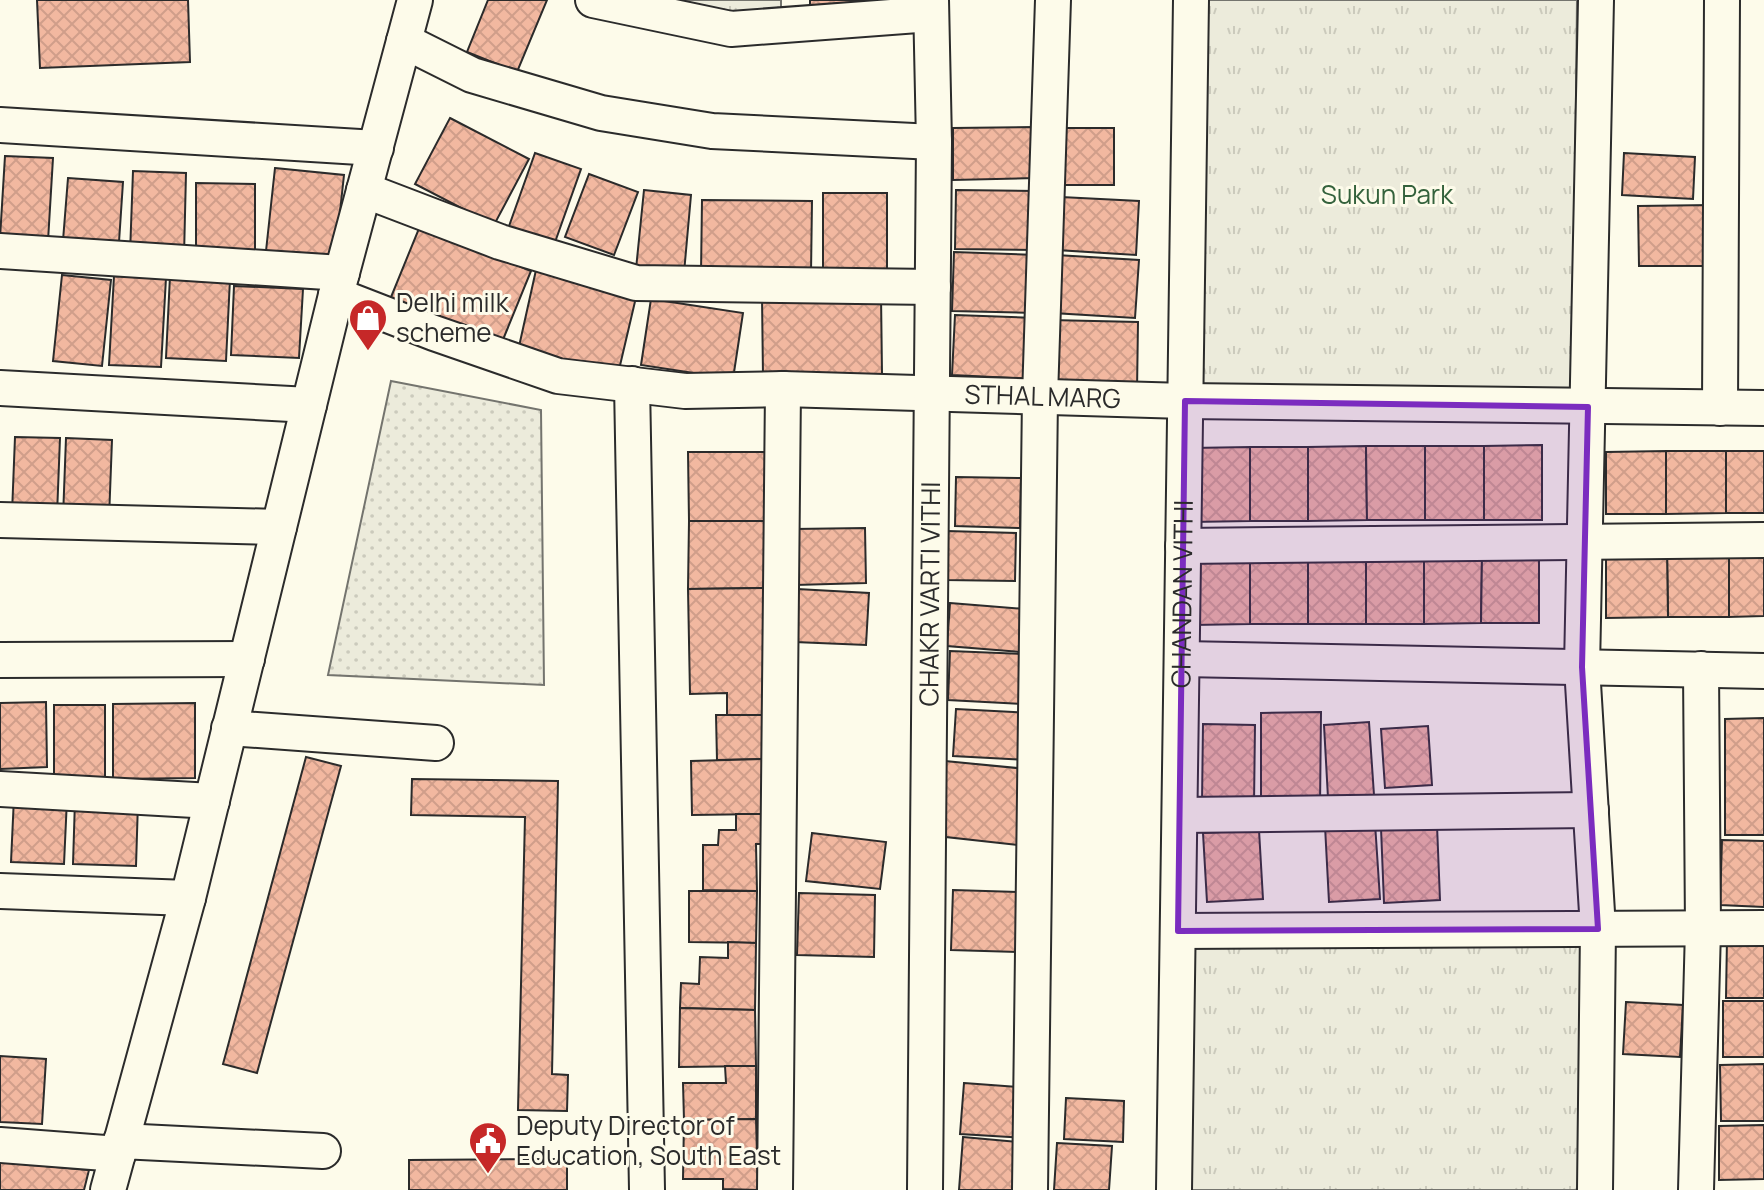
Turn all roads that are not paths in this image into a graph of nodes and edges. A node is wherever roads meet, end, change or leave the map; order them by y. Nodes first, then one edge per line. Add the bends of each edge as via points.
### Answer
1 (415, 0) edge
2 (593, 0) edge
3 (1053, 0) edge
4 (1191, 0) edge
5 (1596, 0) edge
6 (1722, 0) edge
7 (931, 7) edge
8 (788, 12) edge
9 (404, 41) junction
10 (0, 125) edge
11 (934, 142) junction
12 (376, 148) junction
13 (364, 190) junction
14 (0, 251) edge
15 (339, 284) junction
16 (933, 287) junction
17 (632, 384) junction
18 (0, 388) edge
19 (783, 389) junction
20 (932, 393) junction
21 (1040, 397) junction
22 (1185, 401) junction
23 (309, 405) junction
24 (1588, 407) junction
25 (1720, 408) junction
26 (1764, 408) edge
27 (0, 520) edge
28 (279, 527) junction
29 (1764, 540) edge
30 (1587, 542) junction
31 (1183, 546) junction
32 (247, 659) junction
33 (1182, 659) junction
34 (0, 660) edge
35 (1582, 667) junction
36 (1701, 669) junction
37 (1764, 671) edge
38 (229, 728) junction
39 (436, 743) dead end
40 (0, 789) edge
41 (212, 801) junction
42 (1591, 810) junction
43 (1180, 815) junction
44 (0, 891) edge
45 (188, 898) junction
46 (1764, 928) edge
47 (1598, 929) junction
48 (1703, 929) junction
49 (1178, 931) junction
50 (0, 1145) edge
51 (120, 1148) junction
52 (323, 1151) dead end
53 (108, 1190) edge
54 (647, 1190) edge
55 (775, 1190) edge
56 (925, 1190) edge
57 (1030, 1190) edge
58 (1174, 1190) edge
59 (1595, 1190) edge
60 (1696, 1190) edge

1 - 9 street
2 - 8 street via 731,29
3 - 21 street
4 - 22 street, CHANDAN VITHI
5 - 24 street
6 - 25 street
7 - 8 street
7 - 11 street, CHAKR VARTI VITHI
9 - 11 street via 472,75 601,113 712,131
9 - 12 street
10 - 12 street
11 - 16 street, CHAKR VARTI VITHI
12 - 13 street
13 - 15 street
13 - 16 street via 500,242 636,283
14 - 15 street, STHAL MARG
15 - 17 street, STHAL MARG via 434,333 558,376
15 - 23 street
16 - 20 street, CHAKR VARTI VITHI
17 - 19 street, STHAL MARG via 685,391
17 - 54 street
18 - 23 street
19 - 20 street, STHAL MARG
19 - 55 street
20 - 21 street, STHAL MARG
20 - 56 street, CHAKR VARTI VITHI
21 - 22 street, STHAL MARG
21 - 57 street
22 - 24 street, STHAL MARG
22 - 31 street, CHANDAN VITHI
23 - 28 street
24 - 25 street, STHAL MARG
24 - 30 street
25 - 26 street, STHAL MARG
27 - 28 street
28 - 32 street
29 - 30 street
30 - 31 street
30 - 35 street
31 - 33 street, CHANDAN VITHI
32 - 34 street
32 - 38 street
33 - 35 street
33 - 43 street, CHANDAN VITHI
35 - 36 street
35 - 42 street
36 - 37 street
36 - 48 street
38 - 39 street
38 - 41 street
40 - 41 street
41 - 45 street
42 - 43 street
42 - 47 street
43 - 49 street, CHANDAN VITHI
44 - 45 street
45 - 51 street
46 - 48 street
47 - 48 street
47 - 49 street
47 - 59 street
48 - 60 street
49 - 58 street, CHANDAN VITHI
50 - 51 street
51 - 52 street
51 - 53 street

